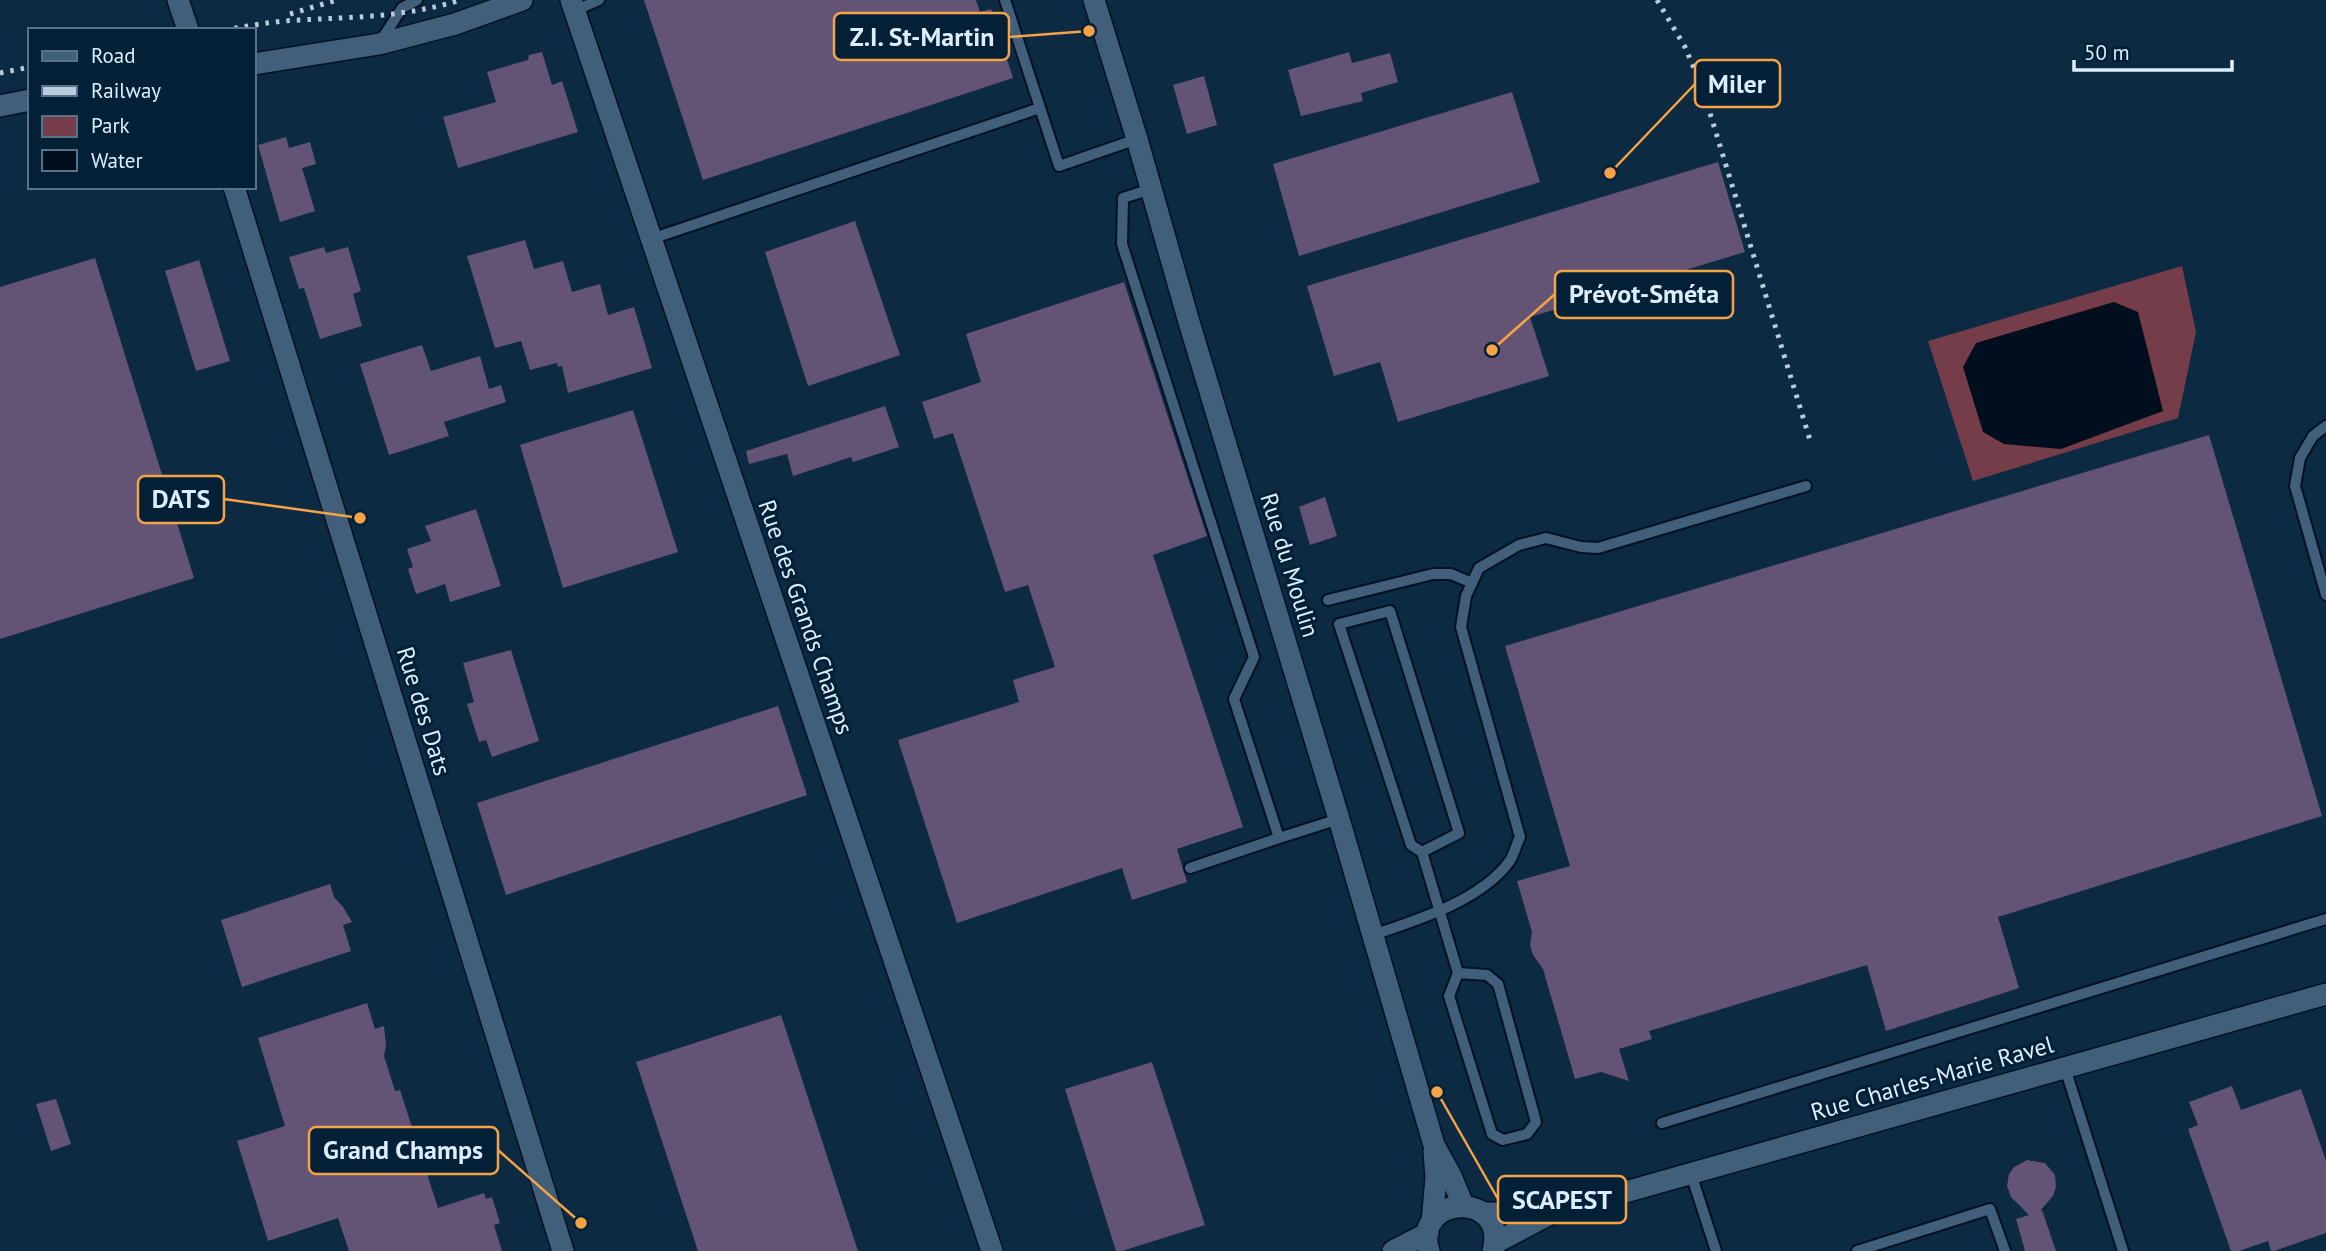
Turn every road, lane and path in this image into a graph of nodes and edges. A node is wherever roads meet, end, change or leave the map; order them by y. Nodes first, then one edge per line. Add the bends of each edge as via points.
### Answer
1 (178, 0) edge
2 (417, 0) edge
3 (522, 0) edge
4 (599, 0) edge
5 (1005, 0) edge
6 (1094, 0) edge
7 (573, 5) edge
8 (187, 28) edge
9 (379, 44) junction
10 (256, 64) edge
11 (28, 100) edge
12 (0, 106) edge
13 (1040, 108) junction
14 (1137, 139) junction
15 (235, 189) edge
16 (1151, 189) junction
17 (652, 239) junction
18 (2326, 426) edge
19 (1807, 486) dead end
20 (1472, 583) junction
21 (2326, 595) edge
22 (1328, 600) dead end
23 (1339, 819) junction
24 (1279, 838) junction
25 (1422, 852) junction
26 (1190, 869) dead end
27 (1439, 911) junction
28 (2326, 919) edge
29 (1373, 935) junction
30 (1458, 973) junction
31 (2324, 1001) edge
32 (2065, 1068) junction
33 (1662, 1123) dead end
34 (1434, 1146) junction
35 (1691, 1174) junction
36 (1463, 1205) junction
37 (1483, 1213) junction
38 (1551, 1213) junction
39 (1430, 1235) edge
40 (1494, 1247) edge
41 (563, 1251) edge
42 (992, 1251) edge
43 (1393, 1251) edge
44 (1716, 1251) edge
45 (1857, 1251) edge
46 (2005, 1251) edge
47 (2123, 1251) edge

1 - 8 street
2 - 9 lane via 402,8
3 - 9 street
4 - 7 lane
5 - 13 lane
6 - 14 street, Rue du Moulin
7 - 17 street, Rue des Grands Champs
9 - 10 street
11 - 12 street
13 - 14 lane via 1059,166
13 - 17 lane
14 - 16 street, Rue du Moulin
15 - 41 street, Rue des Dats
16 - 23 street, Rue du Moulin
16 - 24 lane via 1124,198 1122,244 1254,657 1234,699
17 - 42 street, Rue des Grands Champs
18 - 21 lane via 2313,436 2300,458 2295,486
19 - 20 lane via 1598,548 1546,538 1519,545 1479,568
20 - 22 lane via 1451,574 1433,574
20 - 27 lane via 1461,627 1520,837 1510,861 1494,876
23 - 24 lane
23 - 29 street, Rue du Moulin
24 - 26 lane
25 - 25 lane via 1459,833 1390,611 1339,624 1411,845
25 - 27 lane
27 - 29 lane
27 - 30 lane
28 - 33 lane
29 - 34 street, Rue du Moulin
30 - 30 lane via 1487,975 1498,984 1536,1122 1527,1134 1503,1140 1492,1134 1449,996
31 - 32 street, Rue Charles-Marie Ravel
32 - 35 street, Rue Charles-Marie Ravel
32 - 47 lane
34 - 36 street, Rue du Moulin
34 - 39 street, Rue du Moulin
35 - 38 street, Rue Charles-Marie Ravel
35 - 44 lane
36 - 37 street
36 - 39 street via 1440,1213
37 - 38 street, Rue Charles-Marie Ravel
37 - 40 street via 1495,1233
38 - 40 street, Rue Charles-Marie Ravel
39 - 43 street
45 - 46 lane via 1990,1209

